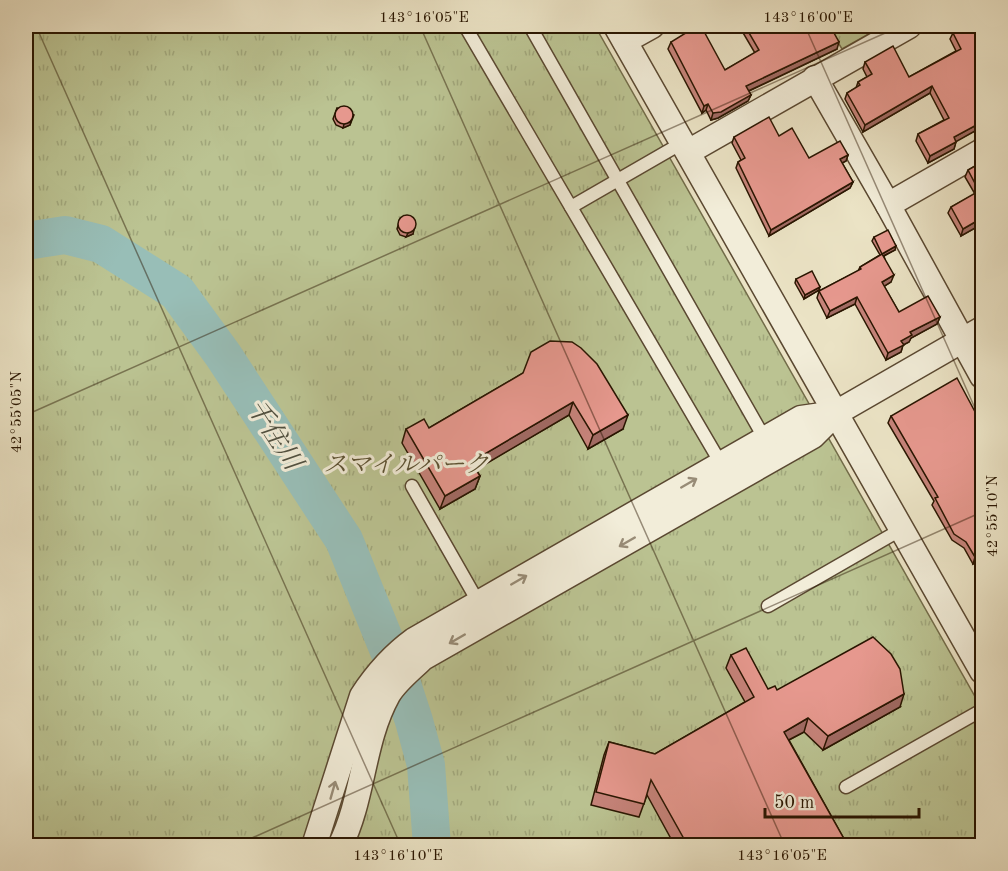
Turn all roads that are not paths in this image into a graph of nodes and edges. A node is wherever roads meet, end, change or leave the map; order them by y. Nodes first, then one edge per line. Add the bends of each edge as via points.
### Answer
1 (465, 26) edge
2 (530, 26) edge
3 (652, 26) edge
4 (909, 26) edge
5 (620, 33) edge
6 (815, 78) junction
7 (685, 147) junction
8 (982, 151) edge
9 (618, 180) junction
10 (888, 204) junction
11 (571, 207) junction
12 (972, 335) edge
13 (982, 376) edge
14 (836, 413) junction
15 (770, 448) junction
16 (727, 473) junction
17 (412, 486) dead end
18 (902, 529) junction
19 (768, 606) dead end
20 (483, 612) junction
21 (982, 671) edge
22 (382, 684) junction
23 (982, 710) edge
24 (846, 787) dead end
25 (314, 846) edge
26 (340, 846) edge

1 - 11 lane
2 - 9 lane
3 - 5 street
4 - 6 street
5 - 7 street
6 - 7 street
6 - 10 street
7 - 9 lane
7 - 14 street
8 - 10 street
9 - 11 lane
9 - 15 lane
10 - 12 street
11 - 16 lane
12 - 13 street
12 - 14 street
14 - 15 street via 813,436
14 - 18 street
15 - 16 street
16 - 20 street
17 - 20 lane
18 - 19 lane
18 - 21 street
20 - 22 street via 419,649
25 -> 22 street via 362,696
22 - 26 street via 355,806
23 - 24 lane

